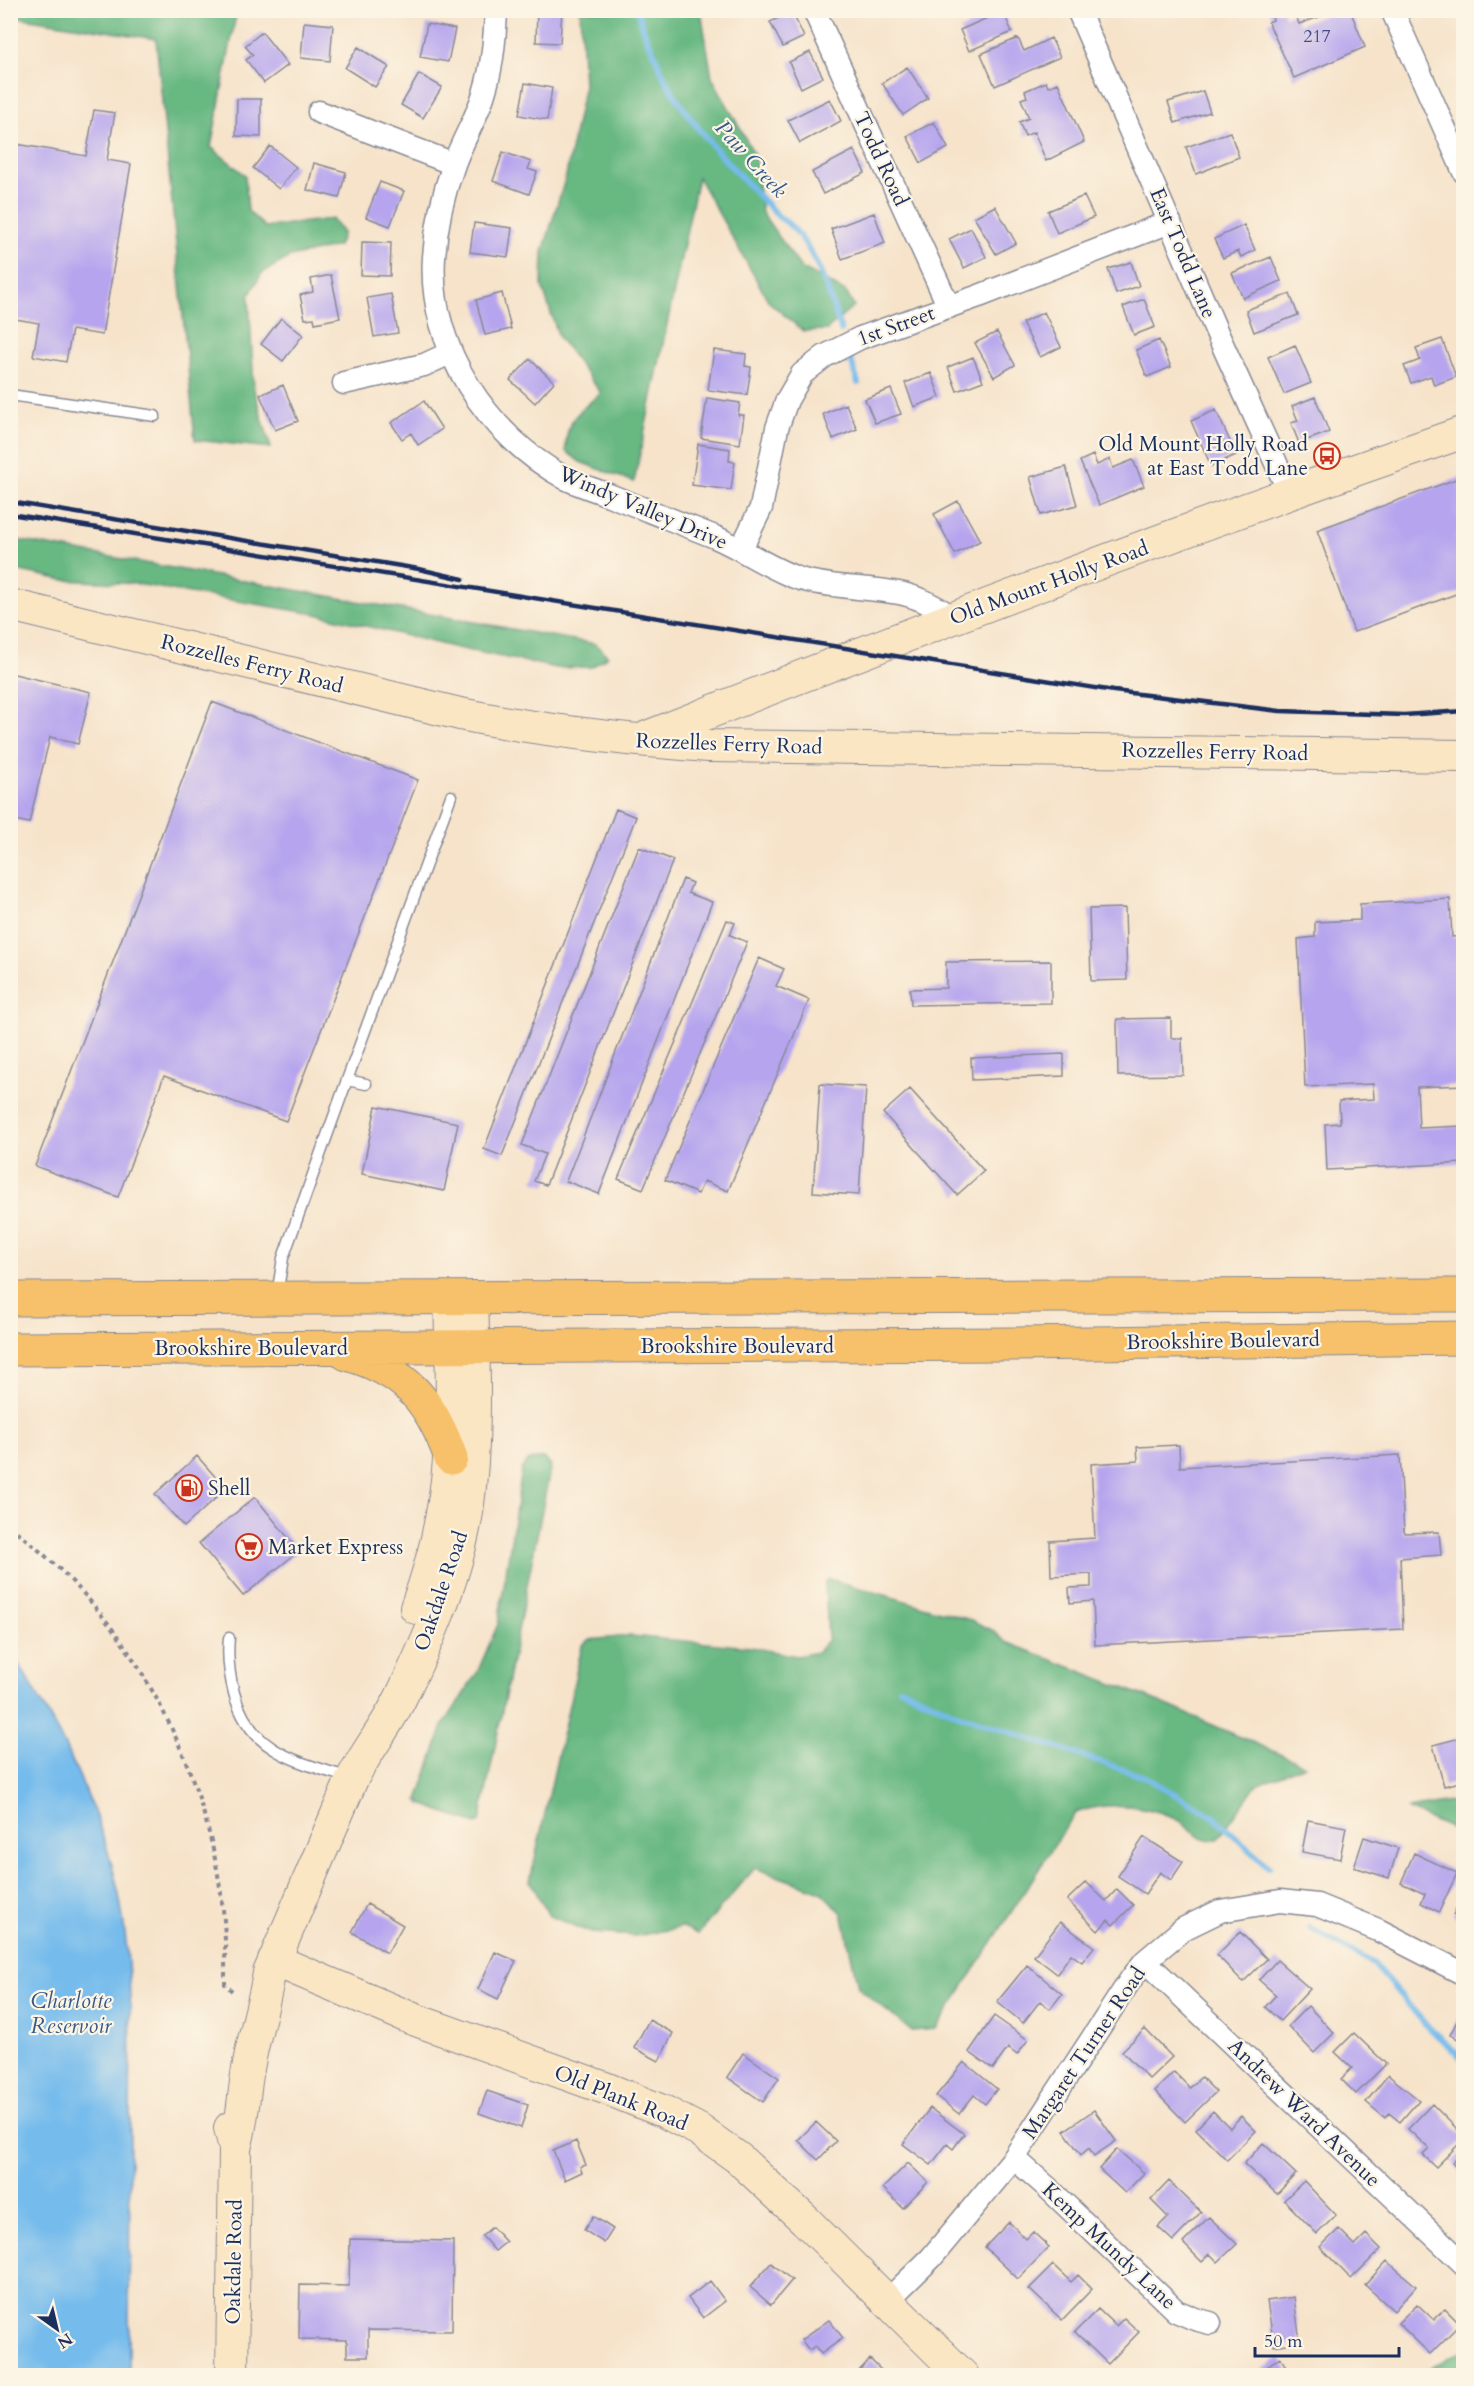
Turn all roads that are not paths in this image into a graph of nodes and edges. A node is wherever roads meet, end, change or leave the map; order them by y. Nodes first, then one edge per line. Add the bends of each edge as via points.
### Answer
1 (496, 10) edge
2 (814, 10) edge
3 (1078, 10) edge
4 (1392, 10) edge
5 (319, 112) dead end
6 (454, 164) junction
7 (1464, 172) edge
8 (1170, 222) junction
9 (949, 307) junction
10 (450, 353) junction
11 (344, 383) dead end
12 (10, 395) edge
13 (155, 416) dead end
14 (1464, 432) edge
15 (1290, 494) junction
16 (741, 549) junction
17 (10, 605) edge
18 (955, 618) junction
19 (638, 741) junction
20 (1464, 756) edge
21 (451, 796) dead end
22 (347, 1080) junction
23 (366, 1084) dead end
24 (1464, 1294) edge
25 (276, 1298) junction
26 (461, 1298) junction
27 (10, 1299) edge
28 (1464, 1338) edge
29 (325, 1347) junction
30 (462, 1347) junction
31 (10, 1349) edge
32 (451, 1458) junction
33 (229, 1638) dead end
34 (357, 1770) junction
35 (1145, 1961) junction
36 (272, 1966) junction
37 (1464, 1974) edge
38 (1014, 2158) junction
39 (1464, 2264) edge
40 (887, 2301) junction
41 (1210, 2323) dead end
42 (232, 2376) edge
43 (963, 2376) edge

1 - 6 street, Windy Valley Drive via 495,47 485,92
2 - 9 street, Todd Road
3 - 8 street, East Todd Lane
4 - 7 street
5 - 6 street
6 - 10 street, Windy Valley Drive via 438,224 434,258 434,288
8 - 9 street, 1st Street
8 - 15 street, East Todd Lane
9 - 16 street, 1st Street via 842,346 802,374 777,428 761,508
10 - 11 street via 424,365
10 - 16 street, Windy Valley Drive via 489,413 537,460 567,479
12 - 13 lane
14 - 15 street, Old Mount Holly Road
15 - 18 street, Old Mount Holly Road
16 - 18 street, Windy Valley Drive via 803,580 900,593
17 - 19 street, Rozzelles Ferry Road via 460,714 528,728
18 - 19 street, Old Mount Holly Road
19 - 20 street, Rozzelles Ferry Road via 709,746
21 - 22 lane
22 - 23 lane
22 - 25 lane via 283,1258
24 - 26 highway
25 - 26 highway
25 - 27 highway
26 - 30 street, Oakdale Road
28 - 30 highway, Brookshire Boulevard
29 - 30 highway, Brookshire Boulevard
29 - 31 highway, Brookshire Boulevard
29 - 32 highway via 378,1364 399,1376 435,1420
30 - 32 street, Oakdale Road
30 - 34 street, Oakdale Road via 474,1450 467,1513 442,1602 401,1696
32 - 34 street, Oakdale Road via 444,1513 428,1575 369,1719
33 - 34 lane via 229,1671 239,1710 256,1736 292,1759
34 - 36 street, Oakdale Road
35 - 37 street, Margaret Turner Road via 1183,1929 1220,1911 1280,1901 1317,1905 1378,1930
35 - 38 street, Margaret Turner Road
35 - 39 street, Andrew Ward Avenue
36 - 40 street, Old Plank Road via 605,2088 699,2130 738,2158
36 - 42 street, Oakdale Road via 250,2058 235,2148
38 - 40 street, Margaret Turner Road via 931,2258
38 - 41 street, Kemp Mundy Lane via 1176,2311
40 - 43 street, Old Plank Road

